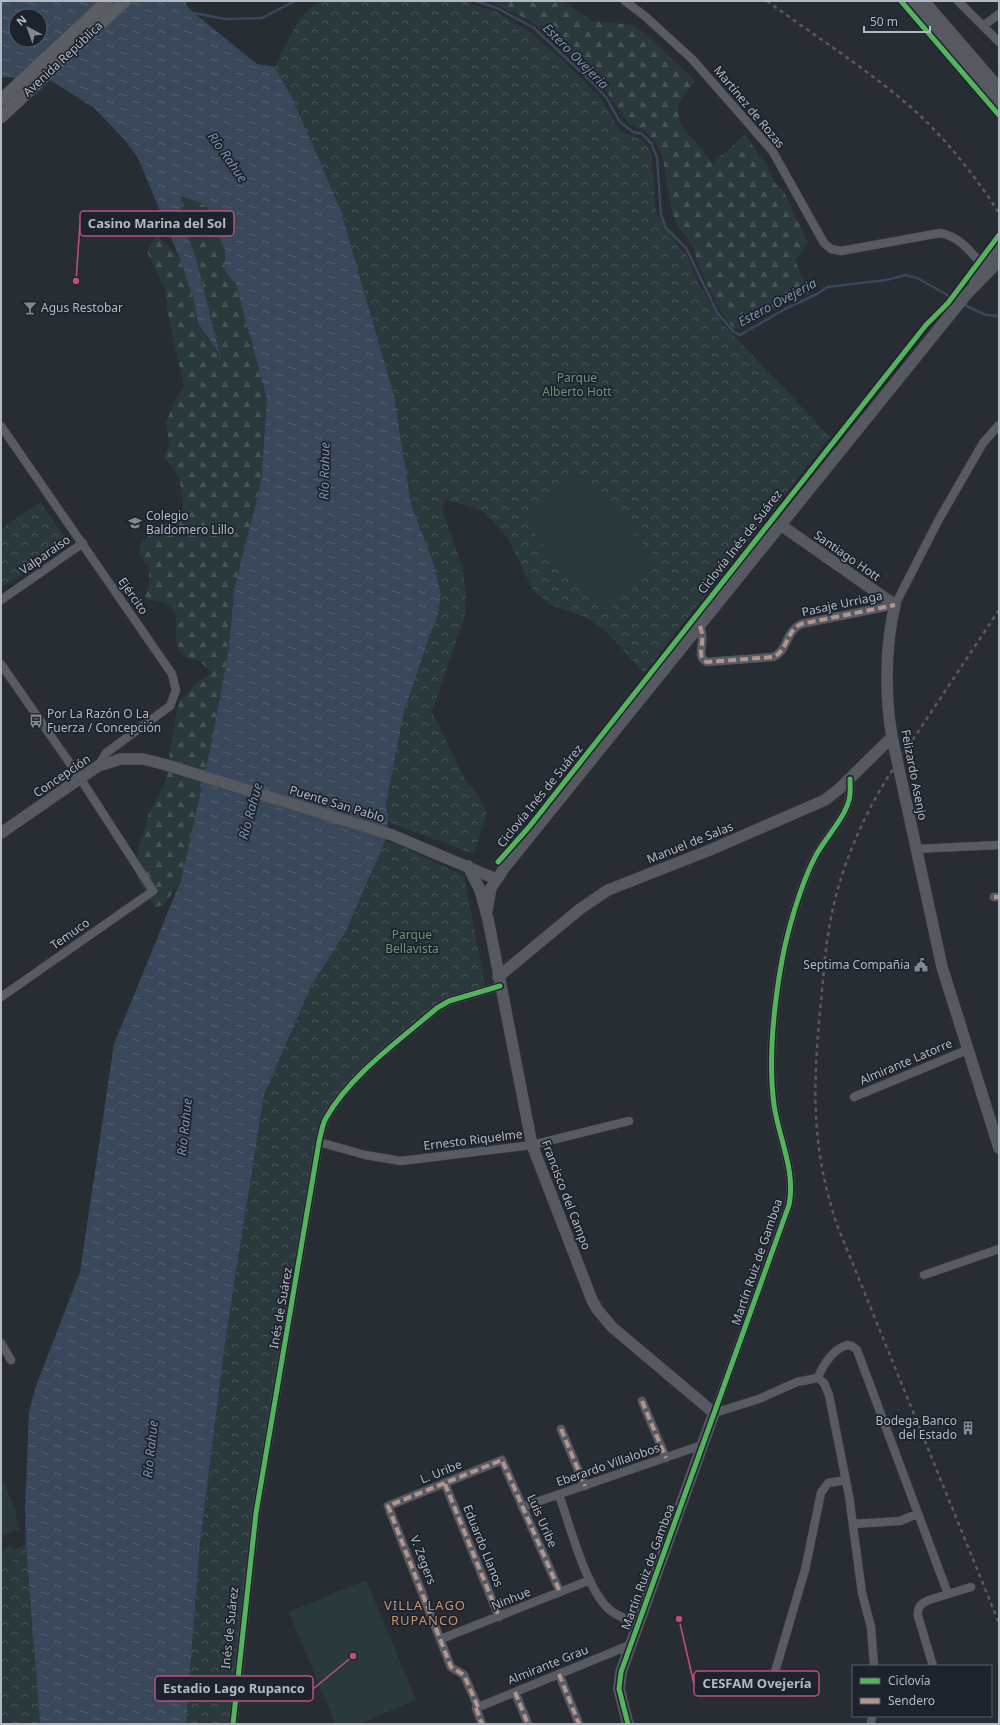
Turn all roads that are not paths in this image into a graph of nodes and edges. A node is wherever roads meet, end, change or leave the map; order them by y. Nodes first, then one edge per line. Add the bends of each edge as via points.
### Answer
1 (107, 1) edge
2 (125, 1) edge
3 (625, 1) edge
4 (910, 1) edge
5 (924, 1) edge
6 (958, 1) edge
7 (999, 14) edge
8 (983, 26) junction
9 (999, 42) edge
10 (976, 69) junction
11 (999, 88) edge
12 (1, 100) edge
13 (999, 104) edge
14 (1, 118) edge
15 (999, 243) edge
16 (999, 260) edge
17 (983, 266) junction
18 (966, 295) junction
19 (999, 425) edge
20 (1, 426) edge
21 (783, 526) junction
22 (82, 543) junction
23 (1, 600) edge
24 (895, 605) junction
25 (700, 626) junction
26 (1, 664) edge
27 (892, 738) junction
28 (167, 765) joint
29 (98, 766) junction
30 (80, 778) junction
31 (850, 779) junction
32 (1, 833) edge
33 (999, 845) edge
34 (915, 849) junction
35 (468, 866) junction
36 (496, 879) junction
37 (488, 919) junction
38 (499, 982) junction
39 (1, 997) edge
40 (967, 1050) junction
41 (854, 1097) dead end
42 (629, 1121) dead end
43 (319, 1142) junction
44 (532, 1145) junction
45 (999, 1148) edge
46 (999, 1250) edge
47 (924, 1275) dead end
48 (1, 1343) edge
49 (11, 1360) dead end
50 (818, 1378) junction
51 (642, 1401) dead end
52 (714, 1413) junction
53 (561, 1429) dead end
54 (702, 1445) junction
55 (666, 1458) junction
56 (502, 1460) joint
57 (846, 1480) junction
58 (445, 1484) junction
59 (585, 1486) junction
60 (559, 1495) junction
61 (388, 1506) joint
62 (522, 1508) junction
63 (917, 1514) junction
64 (853, 1524) junction
65 (590, 1580) junction
66 (971, 1587) dead end
67 (560, 1592) junction
68 (948, 1594) junction
69 (500, 1617) junction
70 (638, 1624) junction
71 (441, 1639) junction
72 (630, 1645) junction
73 (874, 1665) edge
74 (933, 1665) edge
75 (559, 1674) junction
76 (515, 1692) junction
77 (768, 1692) dead end
78 (477, 1708) junction
79 (233, 1724) edge
80 (482, 1724) edge
81 (528, 1724) edge
82 (580, 1724) edge
83 (628, 1724) edge

1 - 12 main road, Avenida República
2 - 14 main road, Avenida República
3 - 17 street, Martínez de Rozas via 692,59 764,142 781,166 820,237 831,249 841,252 940,233 948,234 957,240
4 - 10 street
5 - 10 street
6 - 8 street
7 - 8 street
8 - 9 street
10 - 11 street
10 - 13 street
15 - 17 street
16 - 18 street
17 - 18 street
18 - 21 street via 822,474 806,501
19 - 24 street, Felizardo Asenjo via 983,443 938,520
20 - 22 street, Ejército
21 - 24 street, Santiago Hott
21 - 25 street via 769,547 750,564
22 - 23 street, Valparaíso
22 - 29 street, Ejército via 172,674 176,690 170,706 106,753
24 - 25 street, Pasaje Urriaga via 801,624 791,632 781,652 773,657 707,662 700,655
24 - 27 street, Felizardo Asenjo via 888,649
25 - 36 street
26 - 30 street
27 - 31 street, Manuel de Salas
27 - 34 street, Felizardo Asenjo
28 - 29 street, Concepción via 136,759
28 - 35 street, Puente San Pablo via 392,835
29 - 30 street, Concepción
30 - 32 street, Concepción
30 - 39 street, Temuco via 153,891
31 - 38 street, Manuel de Salas via 832,795 811,807 608,890 580,909
31 - 52 street, Martín Ruiz de Gamboa via 847,806 809,870 787,936 778,985 772,1075 776,1114 791,1178 790,1205
33 - 34 street
34 - 40 street, Felizardo Asenjo via 942,967
35 - 36 street, Puente San Pablo
35 - 37 street, Francisco del Campo via 480,890
36 - 37 street via 489,897
37 - 38 street, Francisco del Campo
38 - 43 street, Inés de Suárez via 437,1008 366,1070 337,1102 325,1120
38 - 44 street, Francisco del Campo
40 - 41 street, Almirante Latorre
40 - 45 street, Felizardo Asenjo
42 - 44 street, Ernesto Riquelme
43 - 44 street, Ernesto Riquelme via 365,1155 401,1161
43 - 79 street, Inés de Suárez via 256,1513
44 - 52 street, Francisco del Campo via 597,1309 612,1327
46 - 47 street
48 - 49 street
50 - 52 street via 797,1382 759,1399
50 - 57 street via 828,1390
50 - 63 street via 822,1367 839,1349 847,1345 856,1350
51 - 55 street
52 - 54 street, Martín Ruiz de Gamboa
53 - 59 street
54 - 55 street, Eberardo Villalobos
54 - 70 street, Martín Ruiz de Gamboa
55 - 59 street, Eberardo Villalobos
56 - 58 street, L. Uribe
56 - 62 street, Luis Uribe
57 - 64 street
57 - 77 street via 828,1483 821,1493 805,1570
58 - 61 street, L. Uribe
58 - 69 street, Eduardo Llanos
59 - 60 street, Eberardo Villalobos
60 - 62 street, Eberardo Villalobos
60 - 65 street
61 - 71 street, V. Zegers
62 - 67 street, Luis Uribe
63 - 64 street via 900,1521
63 - 68 street
64 - 73 street via 862,1593 873,1639
65 - 67 street, Ninhue
65 - 70 street via 610,1610
66 - 68 street
67 - 69 street, Ninhue
68 - 74 street via 923,1603 918,1610
69 - 71 street, Ninhue
70 - 72 street, Martín Ruiz de Gamboa
71 - 78 street, V. Zegers via 451,1667 464,1675
72 - 75 street, Almirante Grau
72 - 83 street, Martín Ruiz de Gamboa via 621,1672 619,1689
75 - 76 street, Almirante Grau
75 - 82 street
76 - 78 street, Almirante Grau
76 - 81 street
78 - 80 street, V. Zegers

